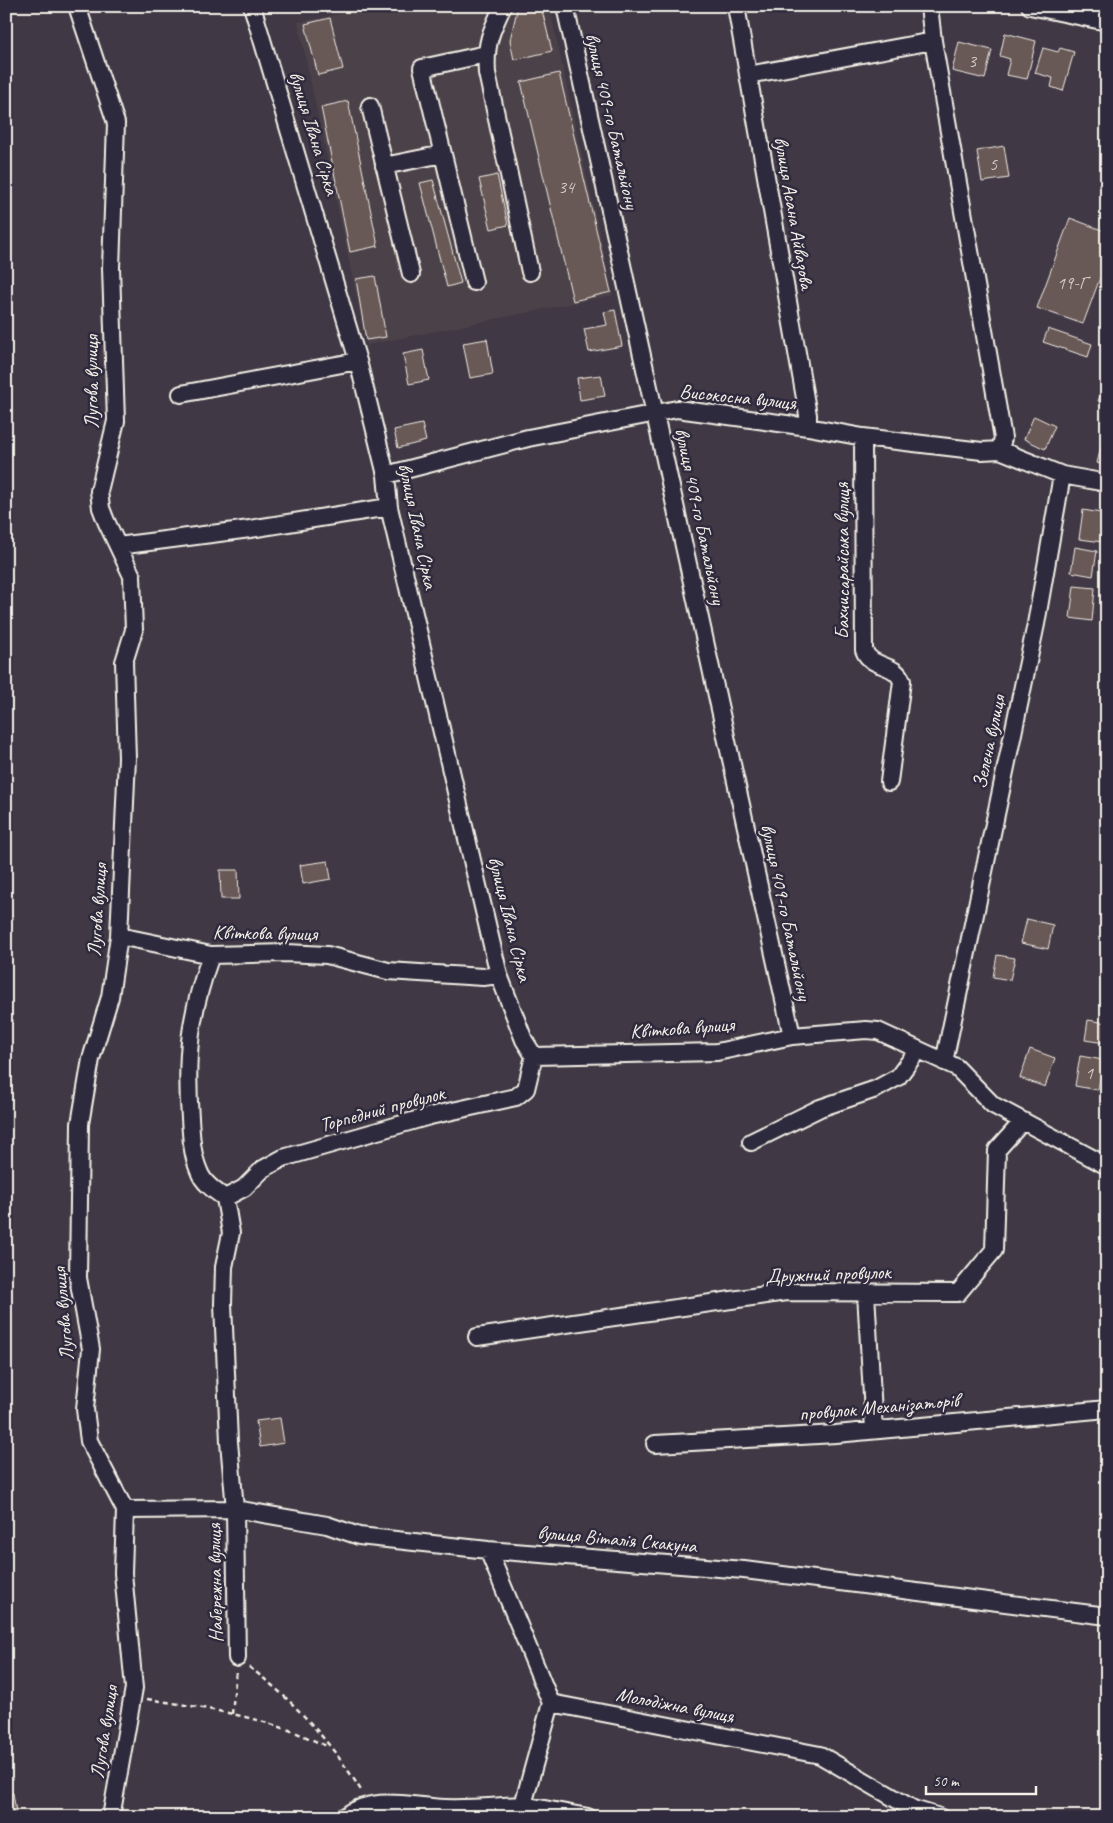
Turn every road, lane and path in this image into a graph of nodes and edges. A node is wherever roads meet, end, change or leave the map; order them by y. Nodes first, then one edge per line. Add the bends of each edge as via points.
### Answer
1 (77, 6) edge
2 (252, 6) edge
3 (503, 6) edge
4 (565, 6) edge
5 (736, 6) edge
6 (929, 6) edge
7 (1030, 6) edge
8 (1075, 11) edge
9 (1107, 22) edge
10 (933, 41) junction
11 (486, 54) junction
12 (748, 75) junction
13 (370, 106) dead end
14 (443, 154) junction
15 (384, 166) junction
16 (530, 272) dead end
17 (411, 274) dead end
18 (474, 282) dead end
19 (358, 361) junction
20 (181, 394) dead end
21 (655, 412) junction
22 (808, 426) junction
23 (863, 437) junction
24 (1000, 450) junction
25 (386, 475) junction
26 (1062, 476) junction
27 (1107, 483) edge
28 (389, 507) junction
29 (118, 546) junction
30 (889, 782) dead end
31 (119, 936) junction
32 (211, 955) junction
33 (499, 975) junction
34 (792, 1036) junction
35 (918, 1050) junction
36 (534, 1056) junction
37 (944, 1062) junction
38 (1023, 1121) junction
39 (751, 1142) dead end
40 (1107, 1166) edge
41 (225, 1198) junction
42 (866, 1293) junction
43 (476, 1337) dead end
44 (1107, 1408) edge
45 (874, 1430) junction
46 (655, 1444) dead end
47 (235, 1509) junction
48 (125, 1510) junction
49 (488, 1550) junction
50 (1107, 1616) edge
51 (237, 1658) junction
52 (133, 1696) junction
53 (551, 1703) junction
54 (232, 1714) junction
55 (329, 1747) junction
56 (369, 1804) junction
57 (523, 1805) junction
58 (908, 1813) edge
59 (111, 1817) edge
60 (344, 1817) edge
61 (588, 1817) edge
62 (940, 1817) edge

1 - 29 street, Лугова вулиця via 116,123 111,268 116,421 99,491 101,508
2 - 19 street, вулиця Івана Сірка
3 - 11 street via 490,32
4 - 21 street, вулиця 409-го Батальйону
5 - 12 street, вулиця Асана Айвазова
6 - 10 street
7 - 8 street
8 - 9 street
10 - 12 street
10 - 24 street via 1004,438
11 - 14 street via 422,68
11 - 16 street via 487,73
12 - 22 street, вулиця Асана Айвазова
13 - 15 street
14 - 15 street
14 - 18 street
15 - 17 street
19 - 20 street
19 - 25 street, вулиця Івана Сірка
21 - 22 street, Високосна вулиця via 677,409
21 - 25 street, Високосна вулиця via 528,438
21 - 34 street, вулиця 409-го Батальйону
22 - 23 street, Високосна вулиця
23 - 24 street, Високосна вулиця via 982,451
23 - 30 street, Бахчисарайська вулиця via 864,650 871,662 895,670 902,680
24 - 26 street, Високосна вулиця
25 - 28 street, вулиця Івана Сірка
26 - 27 street
26 - 37 street, Зелена вулиця via 1036,624
28 - 29 street
28 - 33 street, вулиця Івана Сірка
29 - 31 street, Лугова вулиця via 132,576 134,630 124,662 127,758
31 - 32 street, Квіткова вулиця
31 - 48 street, Лугова вулиця via 110,997 91,1059 80,1124 78,1278 91,1349 85,1409 90,1441
32 - 33 street, Квіткова вулиця via 327,955 388,971 483,978
32 - 41 street via 189,1038 187,1090 191,1140 199,1172 211,1188
33 - 36 street, вулиця Івана Сірка via 524,1040
34 - 35 street, Квіткова вулиця via 866,1030
34 - 36 street, Квіткова вулиця via 717,1052
35 - 37 street, Квіткова вулиця
35 - 39 street via 898,1077 891,1081 820,1108
36 - 41 street, Торпедний провулок via 526,1089 516,1097 430,1116 283,1158 262,1169 244,1188
37 - 38 street, Квіткова вулиця via 956,1067 993,1105
38 - 40 street, Квіткова вулиця
38 - 42 street, Дружний провулок via 997,1150 994,1250 958,1293
41 - 47 street via 231,1233 224,1267 223,1304
42 - 43 street, Дружний провулок via 786,1292
42 - 45 street
44 - 45 street, провулок Механізаторів
45 - 46 street, провулок Механізаторів
47 - 48 street, вулиця Віталія Скакуна
47 - 49 street, вулиця Віталія Скакуна via 327,1525 359,1536
47 - 51 street, Набережна вулиця
48 - 52 street, Лугова вулиця via 123,1573
49 - 50 street, вулиця Віталія Скакуна via 744,1570
49 - 53 street
51 - 54 path
51 - 55 path via 265,1678 314,1725
52 - 54 path
52 - 59 street, Лугова вулиця
53 - 57 street
53 - 58 street, Молодіжна вулиця via 820,1755
54 - 55 path via 284,1728
55 - 56 path via 350,1772
56 - 57 street via 446,1808
56 - 60 street
57 - 61 street
58 - 62 street, Молодіжна вулиця

